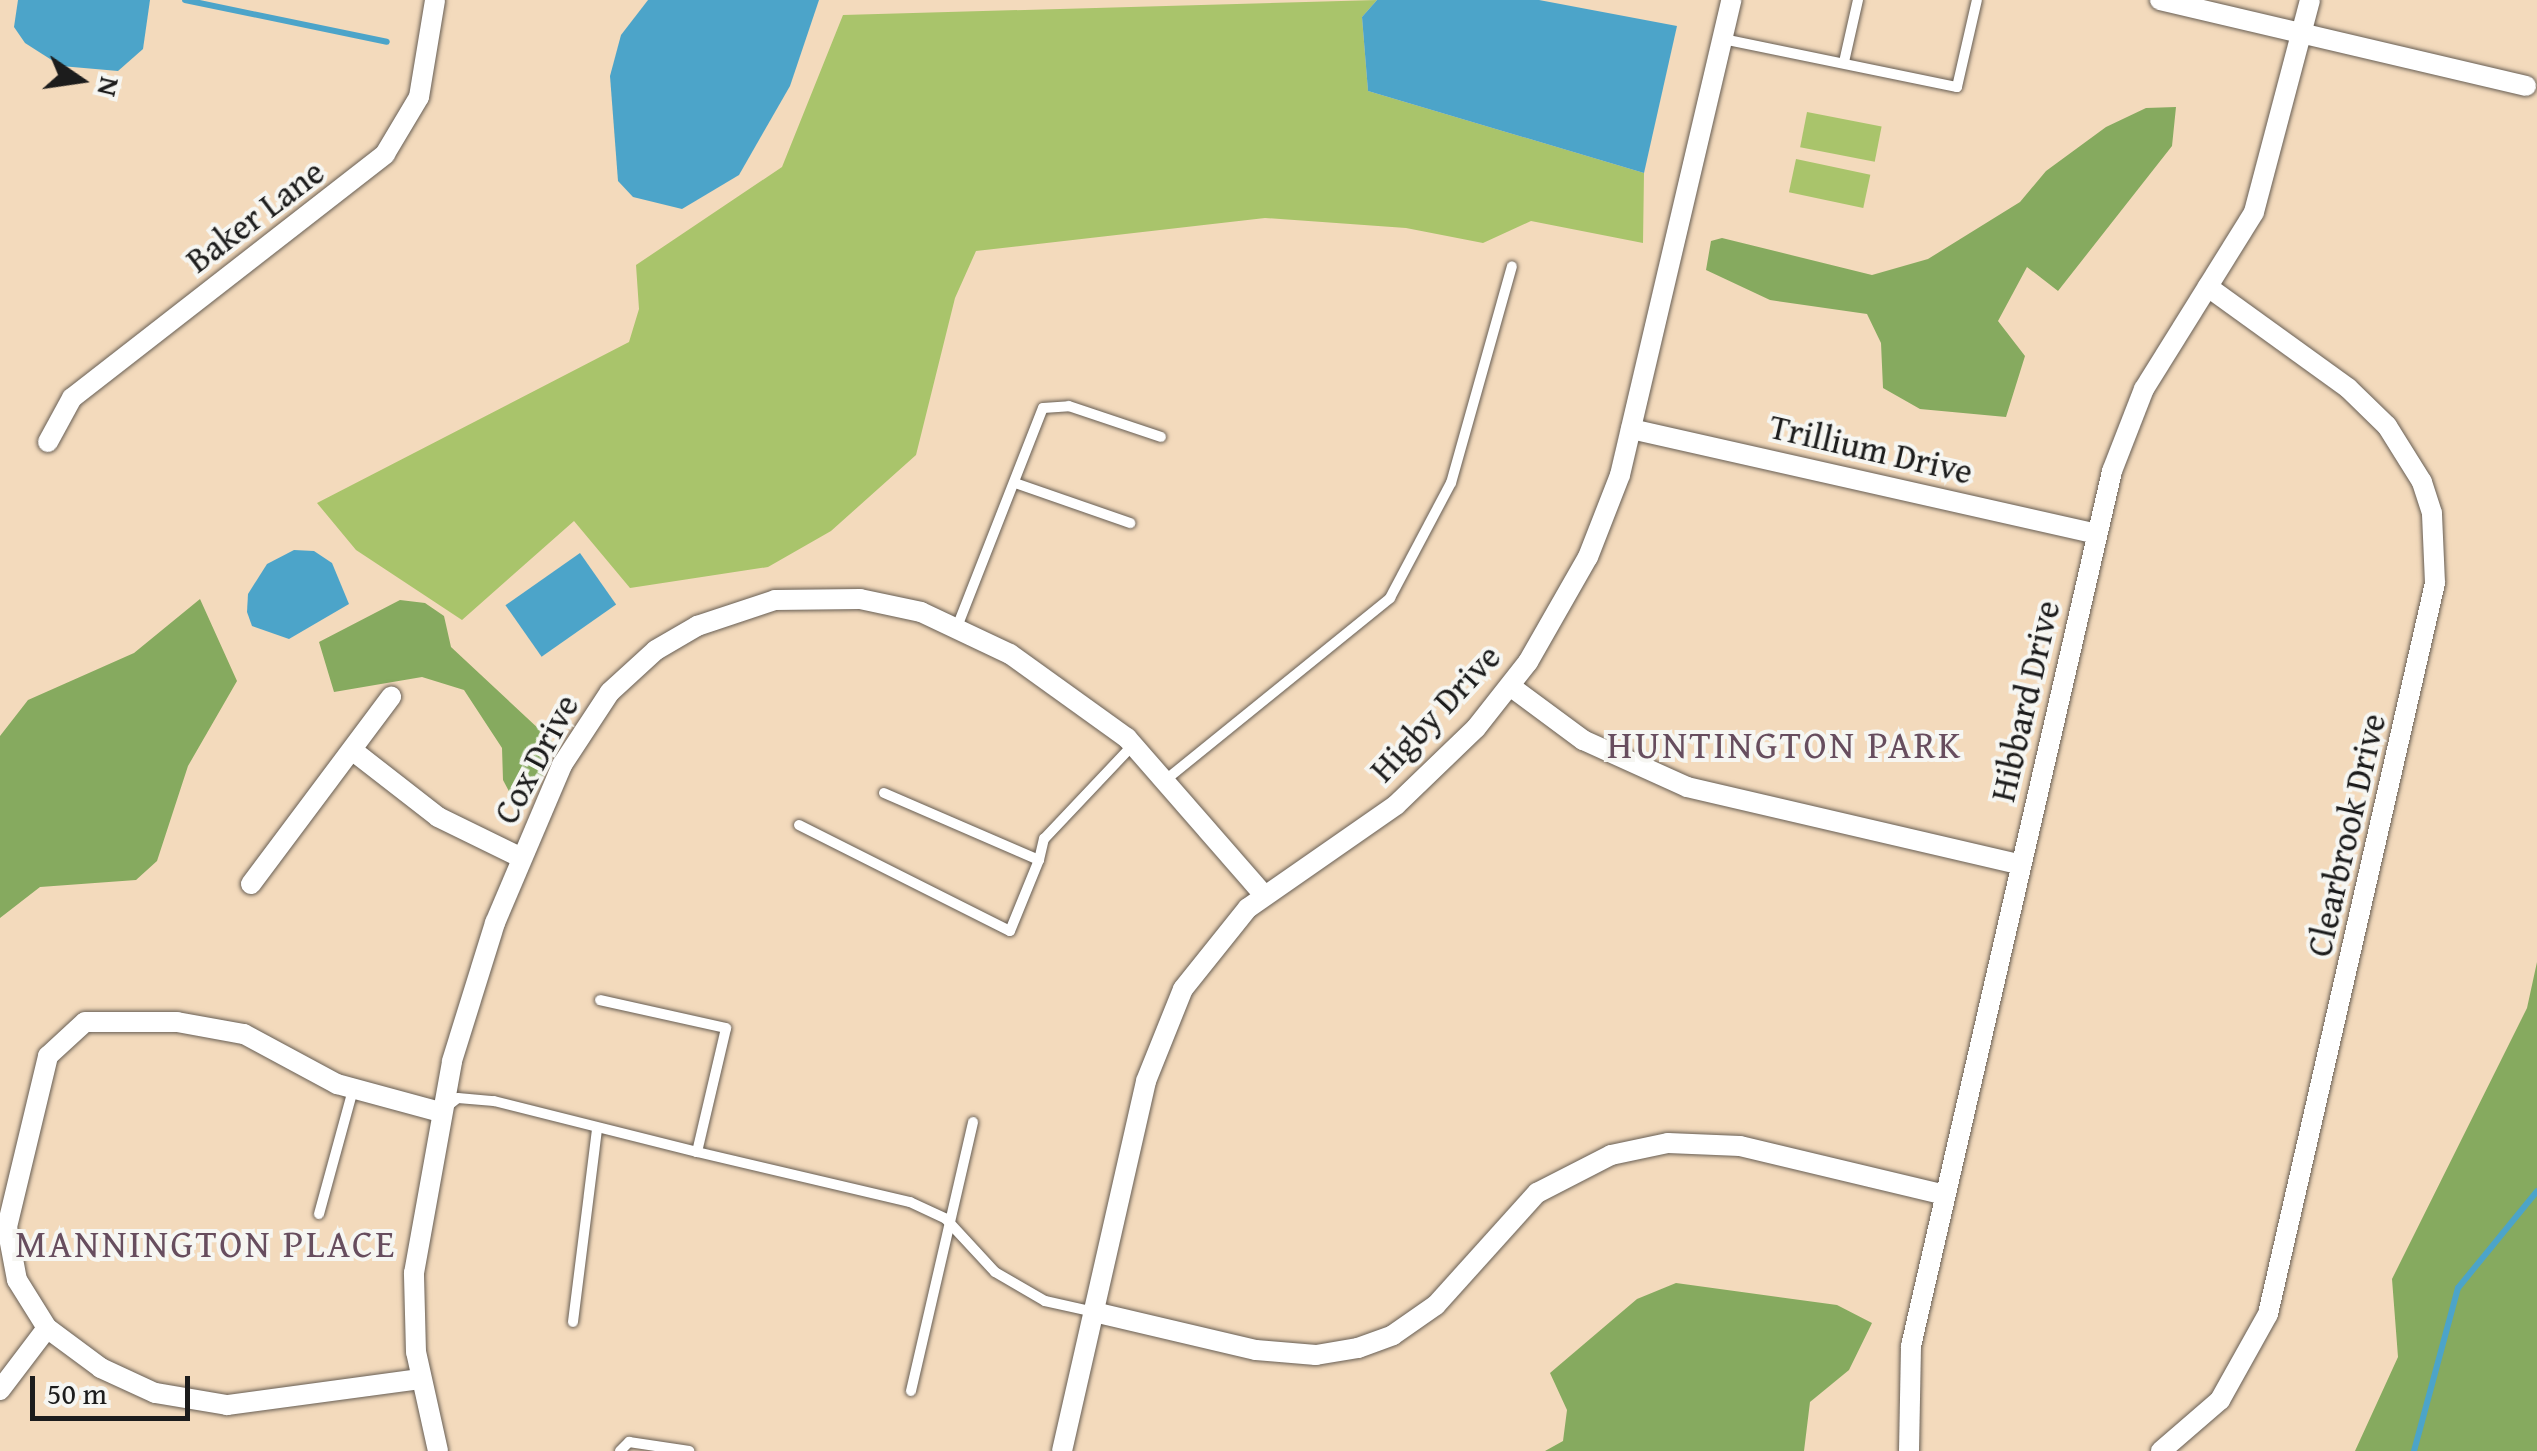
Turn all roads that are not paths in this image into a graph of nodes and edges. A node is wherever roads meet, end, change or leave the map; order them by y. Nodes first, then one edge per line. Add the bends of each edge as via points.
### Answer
1 (435, 0) edge
2 (1732, 0) edge
3 (1858, 0) edge
4 (1977, 0) edge
5 (2160, 0) edge
6 (2310, 0) edge
7 (2303, 34) junction
8 (1722, 39) junction
9 (1844, 62) junction
10 (2526, 86) dead end
11 (1512, 266) dead end
12 (2208, 287) junction
13 (1631, 429) junction
14 (1161, 436) dead end
15 (48, 442) dead end
16 (1018, 484) junction
17 (1130, 523) dead end
18 (2096, 534) junction
19 (958, 628) junction
20 (1510, 686) junction
21 (392, 698) dead end
22 (1134, 744) junction
23 (352, 750) junction
24 (1168, 778) junction
25 (884, 793) dead end
26 (799, 826) dead end
27 (520, 856) junction
28 (1039, 860) junction
29 (2021, 865) junction
30 (251, 884) dead end
31 (1264, 894) junction
32 (600, 1000) dead end
33 (353, 1090) junction
34 (440, 1112) junction
35 (973, 1122) dead end
36 (597, 1128) junction
37 (697, 1152) junction
38 (1945, 1195) junction
39 (319, 1214) dead end
40 (948, 1222) junction
41 (1094, 1312) junction
42 (573, 1322) dead end
43 (47, 1328) junction
44 (420, 1379) junction
45 (0, 1390) edge
46 (912, 1391) dead end
47 (438, 1451) edge
48 (620, 1451) edge
49 (689, 1451) edge
50 (1062, 1451) edge
51 (1909, 1451) edge
52 (2161, 1451) edge

1 - 15 street, Baker Lane via 419,97 385,154 72,398
2 - 8 street, Higby Drive
3 - 9 lane
4 - 9 lane via 1957,86
5 - 7 street
6 - 7 street, Hibbard Drive
7 - 10 street
7 - 12 street, Hibbard Drive via 2271,168 2243,236
8 - 9 lane
8 - 13 street, Higby Drive
11 - 24 lane via 1451,484 1390,598
12 - 18 street, Hibbard Drive via 2134,409
12 - 52 street, Clearbrook Drive via 2348,388 2388,426 2422,482 2432,513 2435,582 2268,1314 2226,1392
13 - 18 street, Trillium Drive
13 - 20 street, Higby Drive via 1588,557
14 - 16 lane via 1069,406 1043,408
16 - 17 lane
16 - 19 lane
18 - 29 street, Hibbard Drive
19 - 22 street, Cox Drive via 1040,673
19 - 27 street, Cox Drive via 903,606 817,596 737,609 697,626 656,650 610,692 562,765
20 - 29 street via 1583,740 1686,787
20 - 31 street, Higby Drive via 1396,805
21 - 23 street
22 - 24 street, Cox Drive
22 - 28 lane via 1044,839
23 - 27 street via 438,816
23 - 30 street
24 - 31 street, Cox Drive
25 - 28 lane
26 - 28 lane via 1010,931
27 - 34 street, Cox Drive via 475,980
29 - 38 street, Hibbard Drive
31 - 41 street, Higby Drive via 1205,956 1162,1031
32 - 37 lane via 726,1028
33 - 34 street
33 - 39 lane
33 - 43 street via 271,1046 214,1026 121,1019 70,1031 42,1072 8,1227 17,1280
34 - 36 lane via 458,1098 494,1101
34 - 44 street, Cox Drive via 414,1273
35 - 40 lane
36 - 37 lane
36 - 42 lane
37 - 40 lane via 910,1202
38 - 41 street via 1740,1146 1668,1143 1611,1155 1550,1184 1496,1232 1422,1317 1358,1348 1316,1355 1256,1350
38 - 51 street, Hibbard Drive via 1908,1369
40 - 41 lane via 996,1272 1045,1301
40 - 46 lane
41 - 50 street, Higby Drive
43 - 44 street via 126,1382 204,1404 272,1402
43 - 45 street
44 - 47 street, Cox Drive
48 - 49 lane via 629,1442

